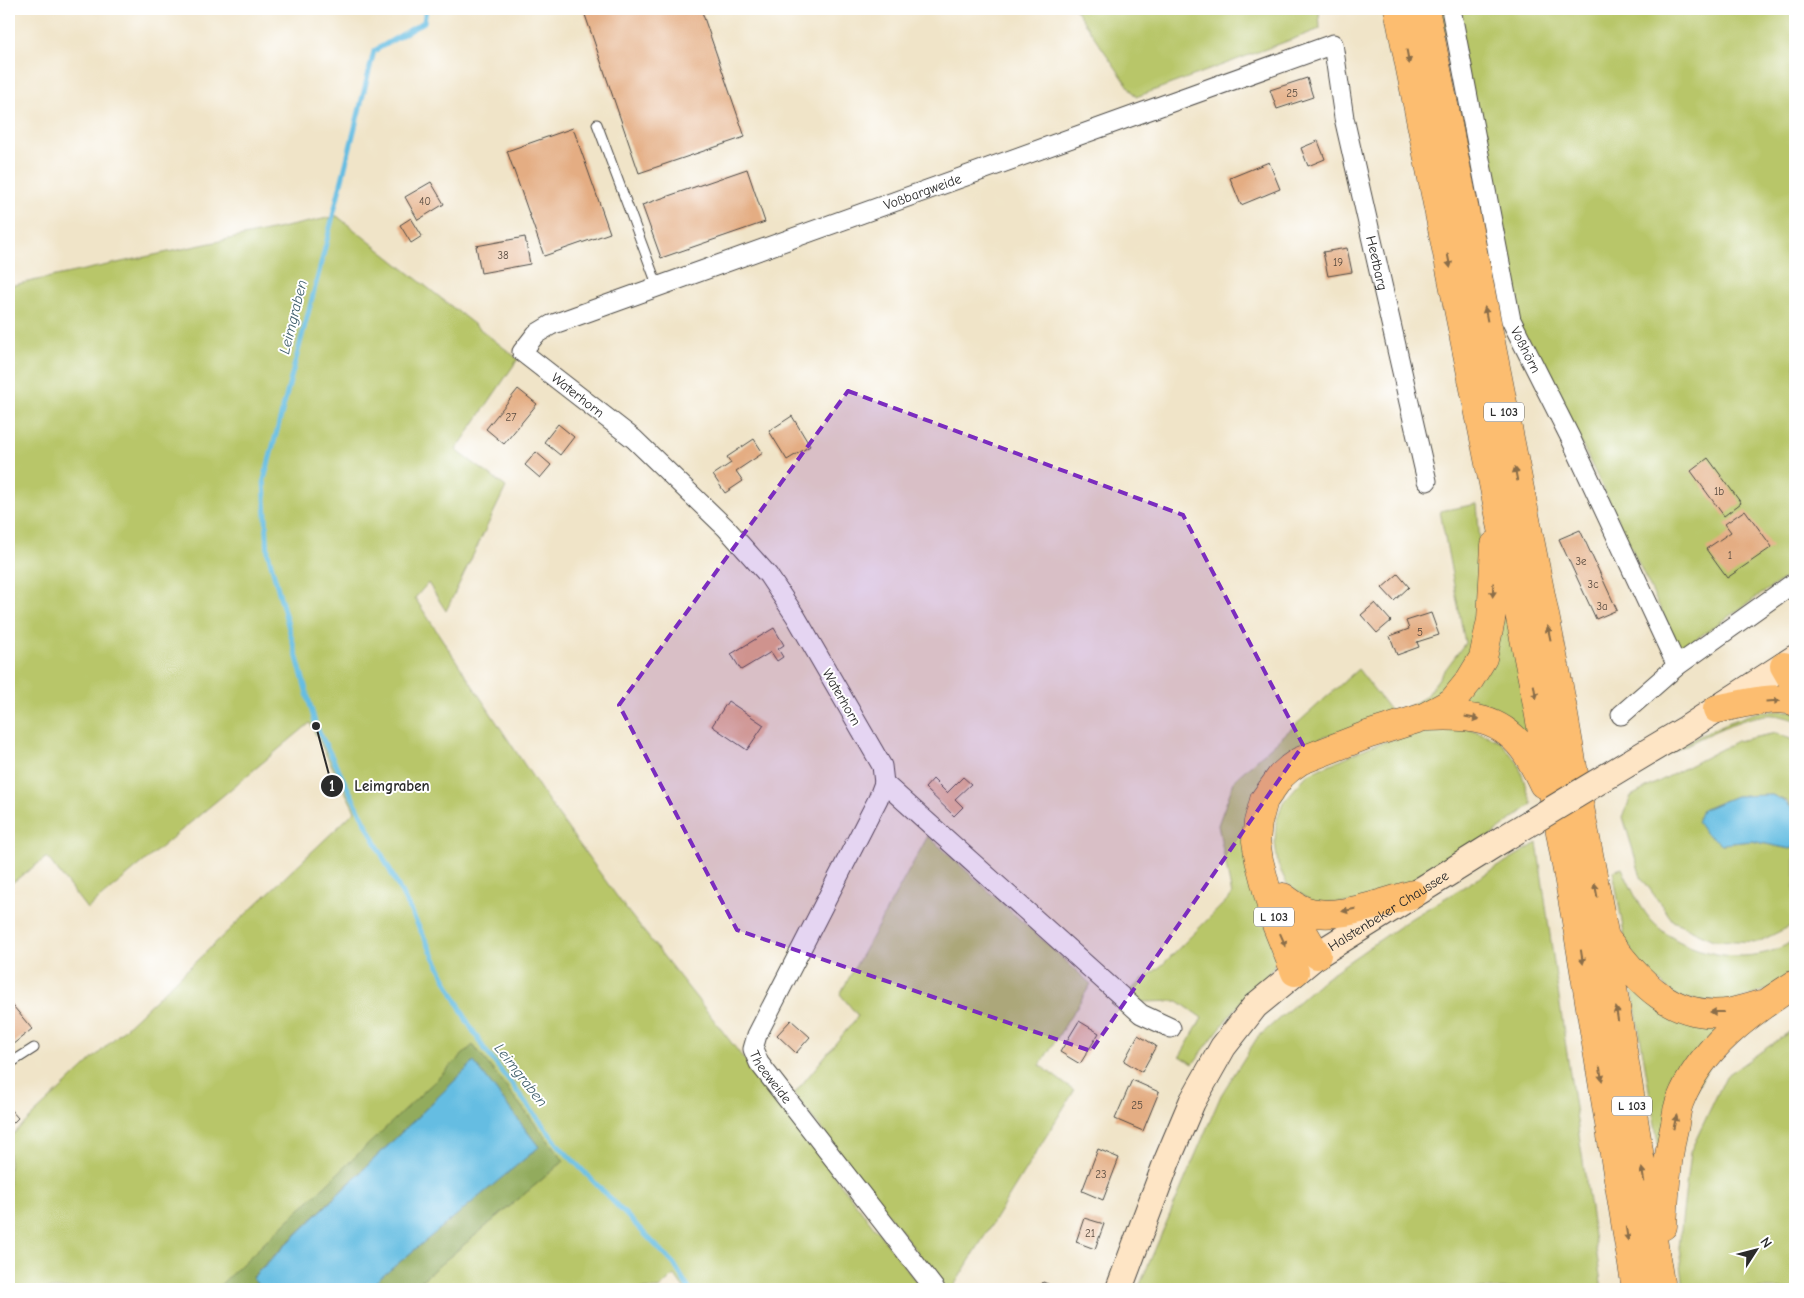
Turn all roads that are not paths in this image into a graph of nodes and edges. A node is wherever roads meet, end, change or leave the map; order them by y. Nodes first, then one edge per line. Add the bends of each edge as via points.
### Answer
1 (1398, 9) edge
2 (1425, 9) edge
3 (1451, 9) edge
4 (1333, 44) joint
5 (597, 124) dead end
6 (658, 287) junction
7 (522, 352) joint
8 (1427, 481) dead end
9 (1498, 507) junction
10 (1795, 582) edge
11 (1677, 666) junction
12 (1791, 670) edge
13 (1795, 702) edge
14 (1717, 709) junction
15 (1621, 715) dead end
16 (1424, 717) junction
17 (884, 783) junction
18 (1554, 806) junction
19 (1259, 860) junction
20 (1413, 894) junction
21 (1283, 897) junction
22 (1605, 938) junction
23 (1317, 955) junction
24 (1295, 972) junction
25 (1795, 984) edge
26 (1764, 1004) junction
27 (1171, 1028) dead end
28 (34, 1048) dead end
29 (9, 1064) edge
30 (1660, 1282) edge
31 (935, 1289) edge
32 (1119, 1289) edge
33 (1636, 1289) edge

1 -> 9 highway, L 103
22 -> 2 highway, L 103 via 1558,681
3 - 11 street, Voßhörn via 1511,320 1570,437
4 - 6 street, Voßbargweide
4 - 8 street, Heetbarg via 1344,118
5 - 6 lane
6 - 7 street, Voßbargweide via 551,324 536,334
7 - 17 street, Waterhorn via 634,439 726,528 768,575 796,617 882,766
9 -> 16 highway, L 103 via 1491,620 1483,658 1452,702
9 -> 18 highway, L 103
10 - 11 street
11 - 15 street
12 - 14 main road, Halstenbeker Chaussee
14 -> 13 highway via 1772,700
14 - 20 main road, Halstenbeker Chaussee, bridge
16 -> 18 highway, L 103 via 1475,718 1506,732 1526,753
16 - 19 highway, L 103 via 1310,756 1290,768 1264,800 1260,811 1256,841
17 - 27 street via 1141,1014
17 - 31 street, Theeweide via 756,1035 753,1049 759,1063
18 -> 33 highway, L 103
19 - 21 highway, L 103
19 -> 24 highway, L 103 via 1275,922
20 -> 21 highway, L 103 via 1346,912 1326,914 1300,909
20 - 23 main road, Halstenbeker Chaussee
21 - 23 highway, L 103
26 -> 22 highway, L 103 via 1730,1012 1694,1011 1680,1007 1656,994 1634,974
30 -> 22 highway, L 103
23 - 24 main road, Halstenbeker Chaussee
24 - 32 main road, Halstenbeker Chaussee via 1255,1006 1207,1074 1166,1161
25 - 26 highway, L 103
30 -> 26 highway, L 103 via 1666,1172 1679,1102 1702,1061
28 - 29 lane

